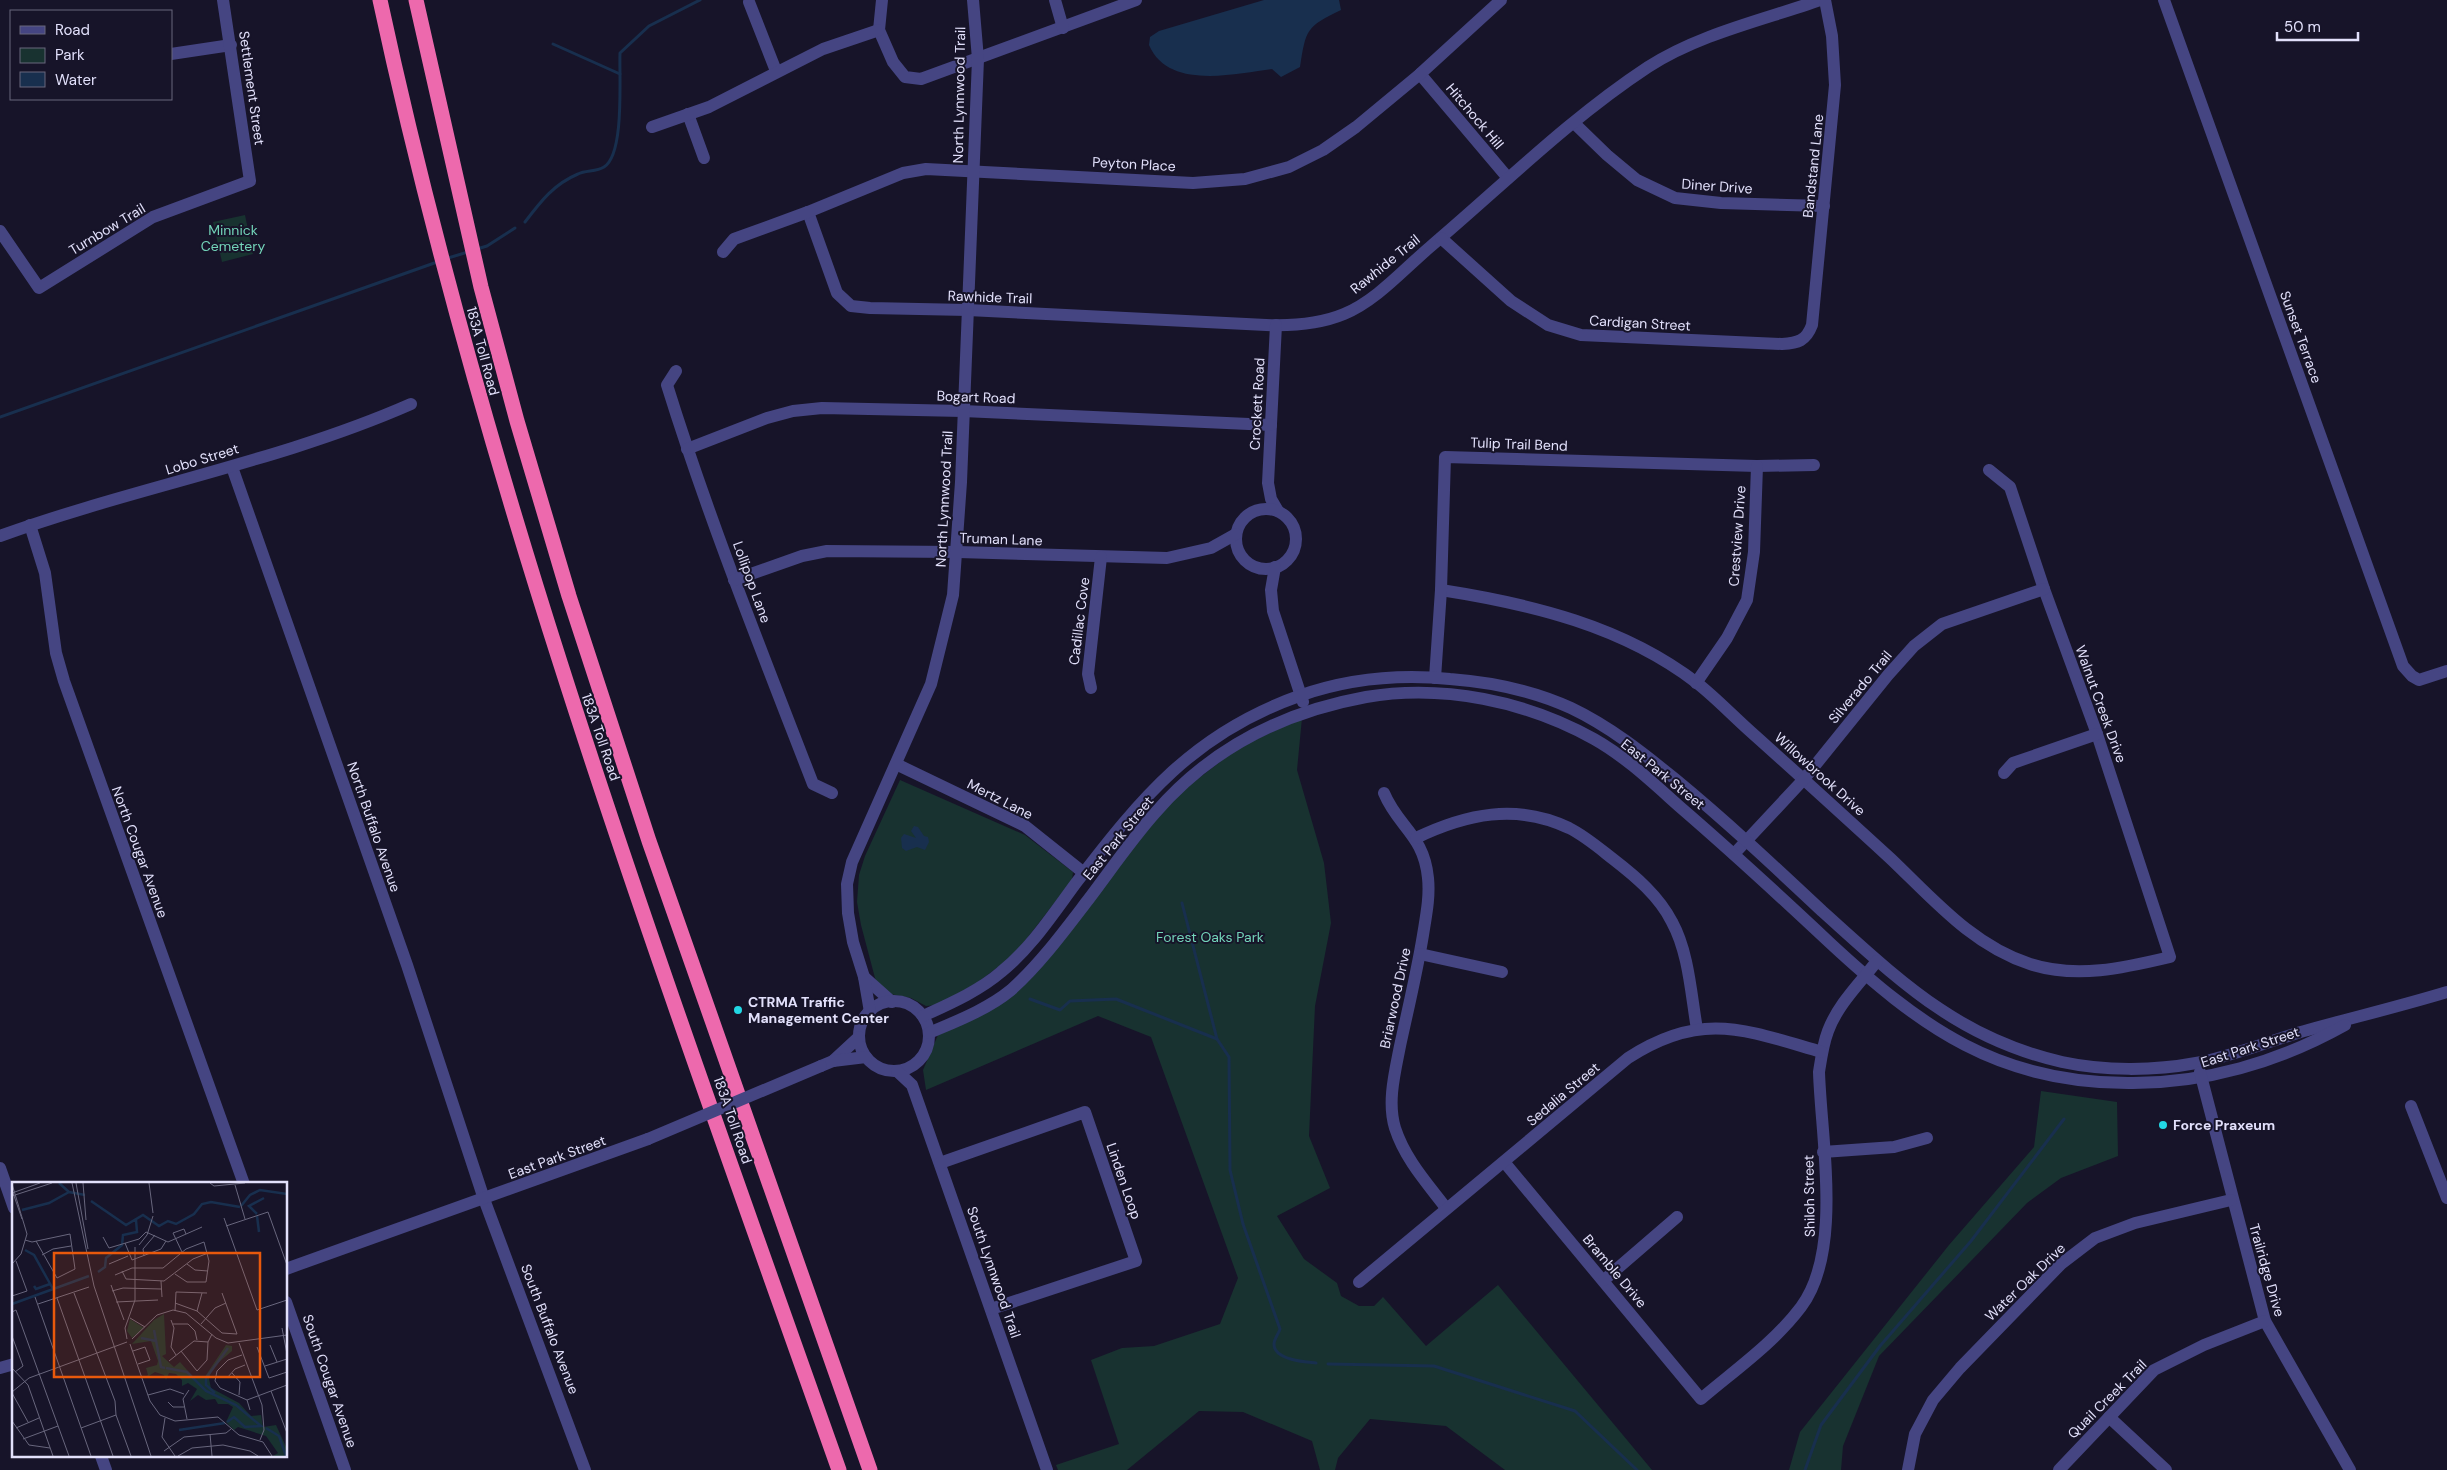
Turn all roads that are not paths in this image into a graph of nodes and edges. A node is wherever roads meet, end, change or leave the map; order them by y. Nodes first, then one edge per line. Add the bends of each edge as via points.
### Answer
1 (223, 0) edge
2 (380, 0) edge
3 (416, 0) edge
4 (882, 0) edge
5 (973, 0) edge
6 (1055, 0) edge
7 (1136, 0) edge
8 (1501, 0) edge
9 (1820, 0) edge
10 (1825, 0) edge
11 (2164, 0) edge
12 (749, 2) dead end
13 (1063, 28) junction
14 (879, 30) junction
15 (231, 45) junction
16 (172, 54) edge
17 (978, 59) junction
18 (776, 71) junction
19 (1420, 74) junction
20 (688, 114) junction
21 (1574, 124) junction
22 (652, 127) dead end
23 (704, 158) dead end
24 (973, 170) junction
25 (1508, 178) junction
26 (250, 181) joint
27 (1824, 206) junction
28 (808, 212) junction
29 (0, 231) edge
30 (1441, 238) junction
31 (723, 252) dead end
32 (968, 310) junction
33 (1276, 325) junction
34 (1808, 335) joint
35 (676, 370) dead end
36 (411, 404) dead end
37 (963, 411) junction
38 (1271, 425) junction
39 (687, 449) junction
40 (1814, 465) dead end
41 (1757, 466) junction
42 (232, 467) junction
43 (1989, 470) dead end
44 (1268, 483) junction
45 (1278, 511) junction
46 (1251, 513) junction
47 (30, 525) junction
48 (1236, 534) junction
49 (0, 536) edge
50 (1211, 548) junction
51 (1239, 551) junction
52 (958, 552) junction
53 (1102, 557) junction
54 (1275, 567) junction
55 (1258, 568) junction
56 (734, 580) junction
57 (2044, 589) junction
58 (1271, 590) junction
59 (1441, 590) junction
60 (2447, 671) edge
61 (1434, 678) junction
62 (1696, 683) junction
63 (1091, 688) dead end
64 (1301, 695) junction
65 (1307, 711) junction
66 (2097, 734) junction
67 (896, 764) junction
68 (2004, 773) dead end
69 (1804, 779) junction
70 (1384, 792) dead end
71 (832, 793) dead end
72 (1416, 838) junction
73 (1747, 842) junction
74 (1734, 854) junction
75 (1084, 873) junction
76 (1420, 954) junction
77 (2170, 957) joint
78 (1878, 961) junction
79 (1502, 972) dead end
80 (1866, 976) junction
81 (864, 977) junction
82 (2447, 992) edge
83 (892, 1002) junction
84 (870, 1012) junction
85 (923, 1016) junction
86 (2358, 1018) junction
87 (1697, 1029) junction
88 (929, 1033) junction
89 (859, 1037) junction
90 (1822, 1052) junction
91 (866, 1057) junction
92 (827, 1063) junction
93 (2197, 1063) junction
94 (915, 1065) junction
95 (897, 1071) junction
96 (2201, 1079) junction
97 (912, 1085) junction
98 (2411, 1106) dead end
99 (1928, 1138) dead end
100 (1823, 1152) junction
101 (940, 1163) junction
102 (1505, 1163) junction
103 (0, 1168) edge
104 (243, 1182) edge
105 (2447, 1198) edge
106 (484, 1199) junction
107 (2231, 1200) junction
108 (12, 1202) edge
109 (1446, 1208) junction
110 (1677, 1217) dead end
111 (288, 1268) edge
112 (1604, 1280) junction
113 (1360, 1282) dead end
114 (288, 1308) edge
115 (991, 1309) junction
116 (2265, 1321) junction
117 (1701, 1399) joint
118 (2109, 1417) junction
119 (102, 1458) edge
120 (106, 1470) edge
121 (345, 1470) edge
122 (585, 1470) edge
123 (839, 1470) edge
124 (870, 1470) edge
125 (1047, 1470) edge
126 (1908, 1470) edge
127 (2059, 1470) edge
128 (2166, 1470) edge
129 (2350, 1470) edge

1 - 15 street, Settlement Street
2 - 123 highway, 183A Toll Road via 432,224 477,391 563,674
3 - 124 highway, 183A Toll Road via 464,217 516,420 545,517 648,840
4 - 14 street
5 - 17 street, North Lynnwood Trail
6 - 13 street
7 - 13 street
8 - 19 street, Peyton Place
9 - 21 street, Rawhide Trail via 1680,50 1649,67
10 - 27 street, Bandstand Lane via 1832,36 1835,85
11 - 60 street, Sunset Terrace via 2403,666 2416,679
12 - 18 street
13 - 17 street
14 - 17 street via 893,62 905,77 921,79
14 - 18 street via 823,49
15 - 16 street
15 - 26 street, Settlement Street
17 - 24 street, North Lynnwood Trail
18 - 20 street via 709,107
19 - 24 street, Peyton Place via 1323,150 1289,167 1245,179 1193,183
19 - 25 street, Hitchock Hill
20 - 22 street
20 - 23 street
21 - 25 street, Rawhide Trail
21 - 27 street, Diner Drive via 1637,180 1675,198 1721,203
24 - 28 street, Peyton Place via 926,169 903,173
24 - 32 street, North Lynnwood Trail
25 - 30 street, Rawhide Trail
26 - 29 street, Turnbow Trail via 153,217 39,288
27 - 34 street, Bandstand Lane via 1812,325
28 - 31 street, Peyton Place via 734,239
28 - 32 street, Rawhide Trail via 837,293 851,306
30 - 33 street, Rawhide Trail via 1371,298 1344,314 1306,324
30 - 34 street, Cardigan Street via 1511,301 1548,325 1581,335 1782,344 1799,343
32 - 33 street, Rawhide Trail
32 - 37 street, North Lynnwood Trail
33 - 38 street, Crockett Road
35 - 39 street, Lollipop Lane via 667,385
36 - 42 street, Lobo Street via 381,418
37 - 38 street, Bogart Road
37 - 39 street, Bogart Road via 822,408 793,411
37 - 52 street, North Lynnwood Trail
38 - 44 street, Crockett Road
39 - 56 street, Lollipop Lane
40 - 41 street, Tulip Trail Bend
41 - 59 street, Tulip Trail Bend via 1445,457
41 - 62 street, Crestview Drive via 1754,552 1747,600 1728,638
42 - 47 street, Lobo Street
42 - 106 street, North Buffalo Avenue via 406,964
43 - 57 street, Walnut Creek Drive via 2010,487
44 - 45 street, Crockett Road via 1271,500
44 - 46 street, Crockett Road via 1262,500
45 - 46 street via 1268,509
45 - 54 street via 1292,525 1295,535 1291,555
46 - 48 street
47 - 49 street, Lobo Street
47 - 104 street, North Cougar Avenue via 45,573 56,653 64,681
48 - 50 street, Truman Lane
48 - 51 street
50 - 51 street, Truman Lane
50 - 53 street, Truman Lane via 1166,558
51 - 55 street
52 - 53 street, Truman Lane
52 - 56 street, Truman Lane via 827,551 802,556
52 - 67 street, North Lynnwood Trail via 953,595 931,684
53 - 63 street, Cadillac Cove via 1088,674
54 - 55 street
54 - 58 street
55 - 58 street
56 - 71 street, Lollipop Lane via 813,784
57 - 66 street, Walnut Creek Drive
57 - 69 street, Silverado Trail via 1942,624 1914,646
58 - 64 street via 1278,628
59 - 61 street, Tulip Trail Bend
59 - 62 street, Willowbrook Drive via 1546,610 1597,628 1645,650
61 - 64 street, East Park Street via 1372,679
61 - 73 street, East Park Street via 1518,690 1571,708 1634,746
62 - 69 street, Willowbrook Drive
64 - 65 street
64 - 75 street, East Park Street via 1255,714 1219,734 1179,763 1148,794
65 - 74 street, East Park Street via 1366,697 1414,692 1462,695 1511,704 1597,740 1633,765
65 - 88 street, East Park Street via 1260,730 1219,754 1156,812 1076,915 1010,991 975,1012
66 - 68 street via 2013,763
66 - 77 street, Walnut Creek Drive
67 - 75 street, Mertz Lane via 1025,826
67 - 81 street, North Lynnwood Trail via 852,862 847,884 853,942
69 - 73 street, Silverado Trail
69 - 77 street, Willowbrook Drive via 1956,921 1989,947 2031,964 2068,971 2113,970
70 - 72 street, Briarwood Drive via 1389,806
72 - 76 street, Briarwood Drive via 1428,880 1428,908
72 - 87 street via 1466,818 1514,814 1535,816 1586,839 1634,875 1673,922 1684,958
73 - 74 street, Silverado Trail
73 - 78 street, East Park Street
74 - 80 street, East Park Street
75 - 85 street, East Park Street via 1025,950 999,975
76 - 79 street
76 - 109 street, Briarwood Drive via 1395,1072 1393,1114 1406,1154
78 - 80 street, Shiloh Street
78 - 93 street, East Park Street via 1947,1016 2020,1049 2064,1062 2103,1067 2139,1068
80 - 90 street, Shiloh Street via 1838,1010
80 - 96 street, East Park Street via 1932,1026 2000,1061 2033,1071 2100,1083 2150,1084
81 - 83 street
81 - 84 street, North Lynnwood Trail
82 - 86 street, East Park Street
83 - 84 street via 880,1004
83 - 85 street via 910,1005
84 - 89 street via 860,1028
85 - 88 street
86 - 93 street, East Park Street
86 - 96 street, East Park Street via 2315,1042 2244,1068
87 - 90 street, Sedalia Street via 1750,1031
87 - 102 street, Sedalia Street via 1667,1036 1628,1058
88 - 94 street via 926,1051
89 - 91 street
89 - 92 street, East Park Street
90 - 100 street, Shiloh Street via 1819,1072
91 - 92 street, East Park Street
91 - 95 street via 880,1068
92 - 106 street, East Park Street, bridge via 648,1139
93 - 96 street, Trailridge Drive
94 - 95 street
94 - 97 street, South Lynnwood Trail
95 - 97 street, South Lynnwood Trail
96 - 107 street, Trailridge Drive
97 - 101 street, South Lynnwood Trail
98 - 105 street
99 - 100 street via 1894,1147
100 - 117 street, Shiloh Street via 1827,1225 1821,1266 1802,1305 1774,1337
101 - 115 street, South Lynnwood Trail
101 - 115 street, Linden Loop via 1085,1112 1136,1261
102 - 109 street, Sedalia Street
102 - 112 street, Bramble Drive
103 - 108 street
106 - 111 street, East Park Street
106 - 122 street, South Buffalo Avenue
107 - 116 street, Trailridge Drive
107 - 126 street, Water Oak Drive via 2135,1223 2095,1238 2061,1264 1933,1400 1915,1434
109 - 113 street, Sedalia Street
110 - 112 street
112 - 117 street, Bramble Drive
114 - 121 street, South Cougar Avenue
115 - 125 street, South Lynnwood Trail
116 - 118 street, Quail Creek Trail via 2204,1345 2154,1370
116 - 129 street, Trailridge Drive
118 - 127 street, Quail Creek Trail
118 - 128 street
119 - 120 street

